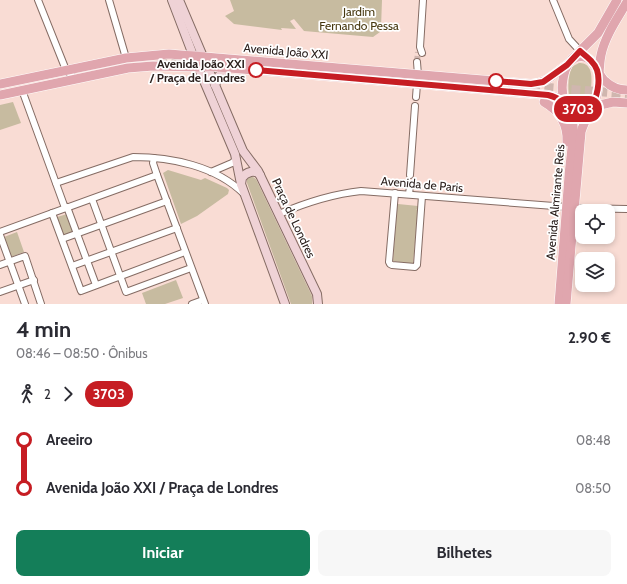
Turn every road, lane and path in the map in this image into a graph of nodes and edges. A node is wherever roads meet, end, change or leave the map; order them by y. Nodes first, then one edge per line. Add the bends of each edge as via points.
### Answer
1 (38, 0) edge
2 (109, 0) edge
3 (172, 0) edge
4 (179, 0) edge
5 (424, 0) edge
6 (553, 0) edge
7 (617, 0) edge
8 (627, 2) edge
9 (420, 51) tunnel mouth
10 (580, 51) junction
11 (198, 56) junction
12 (126, 58) junction
13 (587, 58) junction
14 (569, 62) junction
15 (419, 63) tunnel mouth
16 (202, 66) junction
17 (128, 68) junction
18 (226, 68) junction
19 (66, 70) junction
20 (598, 73) junction
21 (418, 76) junction
22 (75, 79) junction
23 (0, 84) edge
24 (214, 86) junction
25 (22, 90) junction
26 (627, 90) edge
27 (0, 95) edge
28 (416, 97) dead end
29 (544, 102) dead end
30 (627, 103) edge
31 (566, 104) junction
32 (415, 106) dead end
33 (592, 106) junction
34 (154, 158) junction
35 (236, 160) junction
36 (211, 172) junction
37 (570, 172) junction
38 (157, 175) junction
39 (410, 175) tunnel mouth
40 (261, 176) junction
41 (56, 183) junction
42 (241, 184) junction
43 (410, 186) tunnel mouth
44 (395, 192) junction
45 (245, 194) junction
46 (409, 194) junction
47 (422, 196) junction
48 (92, 199) junction
49 (167, 201) junction
50 (570, 207) junction
51 (66, 208) junction
52 (627, 209) edge
53 (52, 213) junction
54 (279, 214) junction
55 (102, 225) junction
56 (177, 228) junction
57 (0, 233) edge
58 (77, 234) junction
59 (62, 239) junction
60 (111, 252) junction
61 (185, 252) junction
62 (87, 261) junction
63 (10, 262) junction
64 (0, 265) edge
65 (72, 266) junction
66 (191, 268) junction
67 (120, 276) junction
68 (34, 280) junction
69 (18, 285) junction
70 (96, 285) junction
71 (0, 292) edge
72 (204, 302) edge
73 (25, 304) edge
74 (41, 304) edge
75 (192, 304) edge
76 (285, 304) edge
77 (318, 304) edge
78 (559, 304) edge
79 (566, 304) edge

1 - 19 street
2 - 12 street
3 - 11 main road
4 - 11 main road
5 - 9 street
6 - 10 street via 569,39
7 - 10 main road, Avenida João XXI via 598,33
8 - 20 main road via 606,39
10 - 13 street
10 - 14 main road, Avenida João XXI
11 - 12 main road, Avenida João XXI via 163,54
11 - 16 main road
11 - 21 main road, Avenida João XXI
12 - 17 main road
12 - 19 main road, Avenida João XXI
13 - 14 main road via 580,57
13 - 20 main road via 592,61
14 - 21 main road, Avenida João XXI via 546,81 535,84
14 - 31 main road via 564,74 563,92
15 - 21 street via 416,67
16 - 17 main road, Avenida João XXI
16 - 18 main road, Avenida João XXI
16 - 24 main road
16 - 35 main road
17 - 22 main road, Avenida João XXI
18 - 21 main road, Avenida João XXI
18 - 24 main road
19 - 22 street
19 - 23 main road, Avenida João XXI
20 - 26 main road via 609,84
20 - 33 main road via 597,94
21 - 28 street
21 - 31 main road, Avenida João XXI via 548,95
22 - 25 main road, Avenida João XXI
24 - 40 main road via 243,151
25 - 27 main road, Avenida João XXI
25 - 41 street
29 - 37 main road via 558,113 565,124 566,160
30 - 33 main road via 613,102
31 - 33 main road via 579,110
31 - 37 main road, Avenida Almirante Reis via 573,126
32 - 39 street
33 - 50 main road, Avenida Almirante Reis via 581,132
34 - 36 street via 176,161
34 - 38 street
34 - 41 street via 133,157
35 - 36 street
35 - 42 main road
36 - 45 street via 232,183
37 - 50 main road, Avenida Almirante Reis
38 - 48 street
38 - 49 street
40 - 42 main road, Praça de Londres via 255,172 248,173 242,178
40 - 54 main road, Praça de Londres
41 - 51 street
42 - 45 main road
43 - 46 street
44 - 46 street, Avenida de Paris
44 - 47 street via 389,262 392,265 417,265
44 - 54 street, Avenida de Paris via 365,191 329,196
45 - 76 main road
46 - 47 street, Avenida de Paris
47 - 50 street, Avenida de Paris
48 - 51 street
48 - 55 street
49 - 55 street
49 - 56 street
50 - 52 street, Avenida de Paris
50 - 78 main road, Avenida Almirante Reis
50 - 79 main road, Avenida Almirante Reis
51 - 53 street
51 - 58 street
53 - 57 street
53 - 59 street
54 - 77 main road, Praça de Londres via 317,294
55 - 58 street
55 - 60 street
56 - 60 street
56 - 61 street
57 - 63 street
58 - 59 street
58 - 62 street
59 - 65 street
60 - 62 street
60 - 67 street
61 - 66 street
61 - 67 street
62 - 65 street
62 - 70 street
63 - 64 street
63 - 68 street via 25,256
63 - 69 street
65 - 70 street via 81,291
66 - 67 street via 126,292
66 - 72 street
67 - 70 street
68 - 69 street
68 - 74 street
69 - 71 street
69 - 73 street
72 - 75 street

